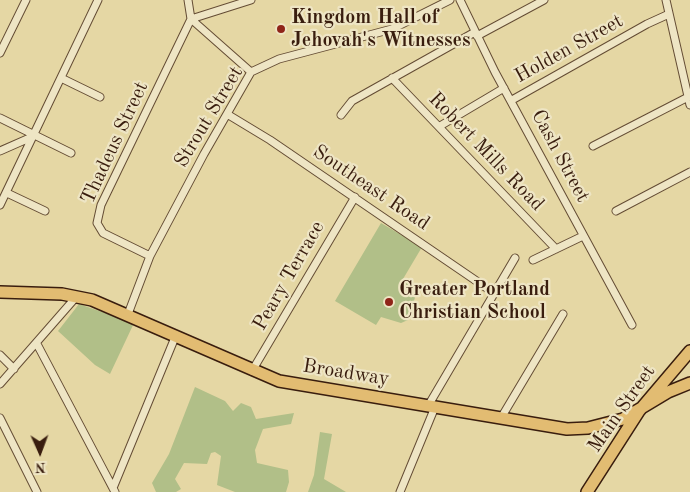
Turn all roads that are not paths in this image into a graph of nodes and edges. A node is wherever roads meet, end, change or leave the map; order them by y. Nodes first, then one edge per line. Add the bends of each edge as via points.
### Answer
1 (26, 0) edge
2 (98, 0) edge
3 (188, 0) edge
4 (251, 0) edge
5 (450, 0) edge
6 (460, 0) edge
7 (544, 0) edge
8 (666, 0) edge
9 (670, 14) junction
10 (191, 19) junction
11 (476, 34) junction
12 (0, 54) edge
13 (251, 72) junction
14 (61, 78) junction
15 (392, 78) junction
16 (504, 88) junction
17 (100, 97) dead end
18 (689, 97) edge
19 (512, 100) junction
20 (690, 105) edge
21 (227, 114) junction
22 (341, 114) dead end
23 (0, 118) edge
24 (440, 126) junction
25 (34, 136) junction
26 (593, 146) dead end
27 (0, 151) edge
28 (71, 153) dead end
29 (690, 172) edge
30 (7, 193) junction
31 (355, 196) junction
32 (0, 205) edge
33 (45, 211) dead end
34 (616, 212) dead end
35 (583, 236) junction
36 (556, 248) junction
37 (150, 256) junction
38 (515, 258) dead end
39 (533, 260) dead end
40 (0, 292) edge
41 (494, 293) junction
42 (77, 296) junction
43 (128, 314) junction
44 (563, 314) dead end
45 (632, 326) dead end
46 (176, 335) junction
47 (37, 344) junction
48 (690, 351) edge
49 (0, 355) edge
50 (14, 369) junction
51 (252, 371) junction
52 (690, 383) edge
53 (0, 384) edge
54 (431, 406) junction
55 (639, 411) junction
56 (0, 418) edge
57 (501, 418) junction
58 (114, 490) edge
59 (37, 492) edge
60 (400, 492) edge
61 (587, 492) edge

1 - 12 street
2 - 14 street
3 - 10 street
4 - 10 street
5 - 13 street, Strout Street via 392,29 278,59
6 - 11 street, Cash Street
7 - 11 street
8 - 9 street
9 - 18 street
9 - 19 street, Holden Street
10 - 13 street
10 - 37 street, Thadeus Street via 97,217 103,233
11 - 15 street
11 - 16 street, Cash Street
13 - 21 street, Strout Street
14 - 17 street
14 - 25 street
15 - 22 street via 352,101
15 - 24 street, Robert Mills Road
16 - 19 street, Cash Street
16 - 24 street
18 - 20 street
18 - 26 street
19 - 35 street, Cash Street
21 - 31 street, Southeast Road
21 - 37 street, Strout Street
23 - 25 street
24 - 36 street, Robert Mills Road
25 - 27 street
25 - 28 street
25 - 30 street
29 - 34 street
30 - 32 street
30 - 33 street
31 - 41 street, Southeast Road
31 - 51 street, Peary Terrace
35 - 36 street
35 - 45 street, Cash Street
36 - 39 street
37 - 43 street, Strout Street
38 - 41 street
40 - 42 main road, Broadway
41 - 54 street
42 - 43 main road, Broadway
42 - 47 street
43 - 46 main road, Broadway
44 - 57 street
46 - 51 main road, Broadway
46 - 58 street
47 - 50 street
47 - 58 street
48 - 55 main road, Main Street
49 - 50 street
50 - 53 street
51 - 54 main road, Broadway via 279,381
52 - 55 main road, Broadway via 668,392
54 - 57 main road, Broadway
54 - 60 street
55 - 57 main road, Broadway via 613,422 581,429
55 - 61 main road, Main Street
56 - 59 street

